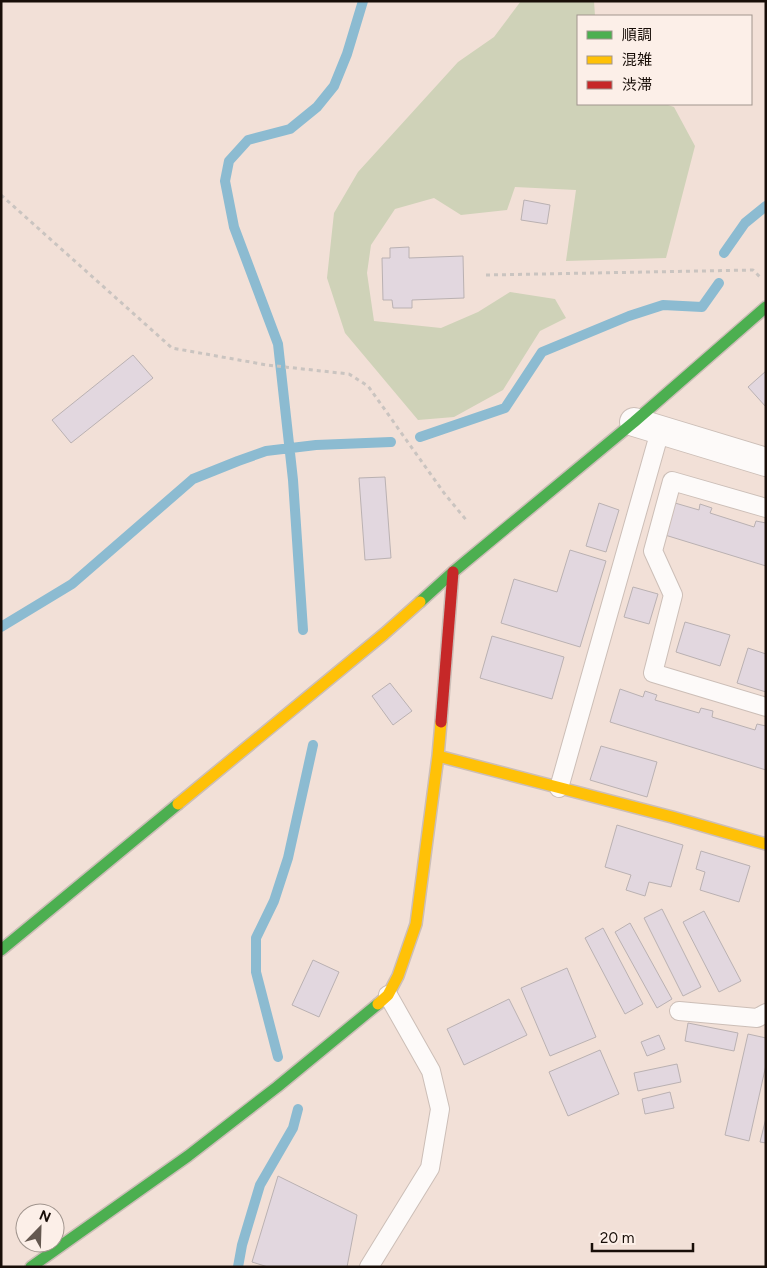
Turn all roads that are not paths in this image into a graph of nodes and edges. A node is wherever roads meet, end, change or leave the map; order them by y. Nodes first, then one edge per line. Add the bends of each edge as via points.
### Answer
1 (766, 307) edge
2 (634, 422) junction
3 (660, 431) junction
4 (766, 462) edge
5 (766, 508) edge
6 (453, 572) junction
7 (766, 707) edge
8 (438, 756) junction
9 (559, 788) junction
10 (766, 844) edge
11 (1, 950) edge
12 (388, 995) junction
13 (679, 1011) dead end
14 (766, 1013) edge
15 (31, 1267) edge
16 (369, 1267) edge

1 - 2 street
2 - 3 street
2 - 6 street
3 - 4 street
3 - 9 lane
5 - 7 lane via 672,481 653,551 673,595 653,673
6 - 8 street
6 - 11 street via 376,640
8 - 9 street
8 - 12 street via 416,924
9 - 10 street
12 - 15 street via 188,1156
12 - 16 lane via 431,1071 440,1109 430,1168
13 - 14 lane via 757,1018

